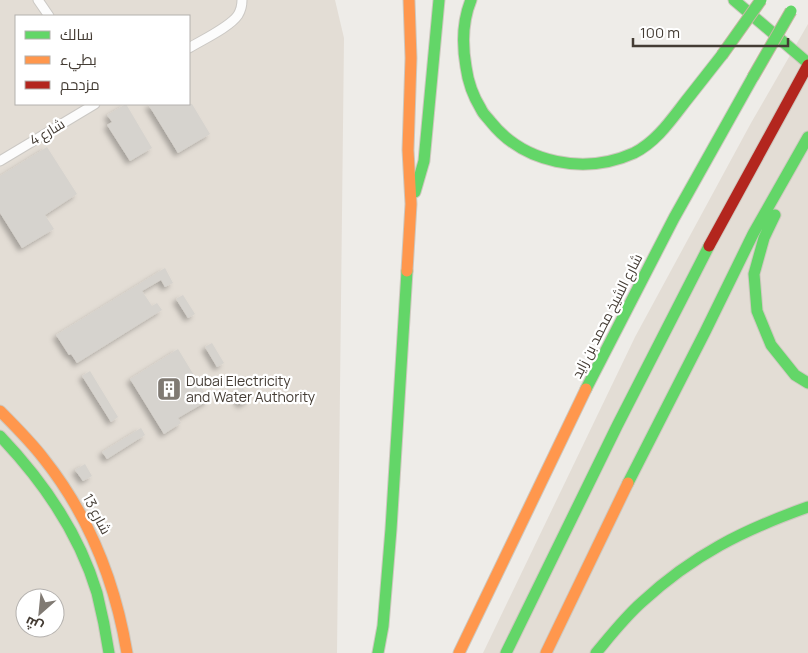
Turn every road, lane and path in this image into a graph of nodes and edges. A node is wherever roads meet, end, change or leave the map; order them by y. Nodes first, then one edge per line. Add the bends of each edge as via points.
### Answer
1 (38, 0) edge
2 (242, 0) edge
3 (409, 0) edge
4 (439, 0) edge
5 (471, 0) edge
6 (734, 0) edge
7 (761, 0) edge
8 (798, 0) edge
9 (47, 15) edge
10 (190, 47) edge
11 (808, 64) edge
12 (92, 105) edge
13 (808, 138) edge
14 (0, 161) edge
15 (411, 204) junction
16 (808, 383) edge
17 (0, 411) edge
18 (0, 436) edge
19 (808, 507) edge
20 (109, 653) edge
21 (127, 653) edge
22 (378, 653) edge
23 (459, 653) edge
24 (506, 653) edge
25 (546, 653) edge
26 (596, 653) edge

1 - 9 street
2 - 10 street via 242,7 232,22
3 - 15 main road
4 - 15 main road via 424,161
5 - 7 main road, bridge via 464,23 464,62 468,82 485,117 510,142 537,156 569,165 603,163 619,158 642,148 662,132
6 - 11 main road
8 - 23 main road, شارع الشيخ محمد بن زايد, bridge via 659,246
11 - 24 main road via 644,371
12 - 14 street, شارع 4
13 - 16 main road via 804,159 764,238 754,274 757,311 771,345 795,375
13 - 25 main road via 752,234
15 - 22 main road via 391,529
17 - 21 main road, شارع 13 via 49,464 84,517 110,579
18 - 20 main road via 31,470 67,522 93,580
19 - 26 main road via 743,531 693,561 638,605

